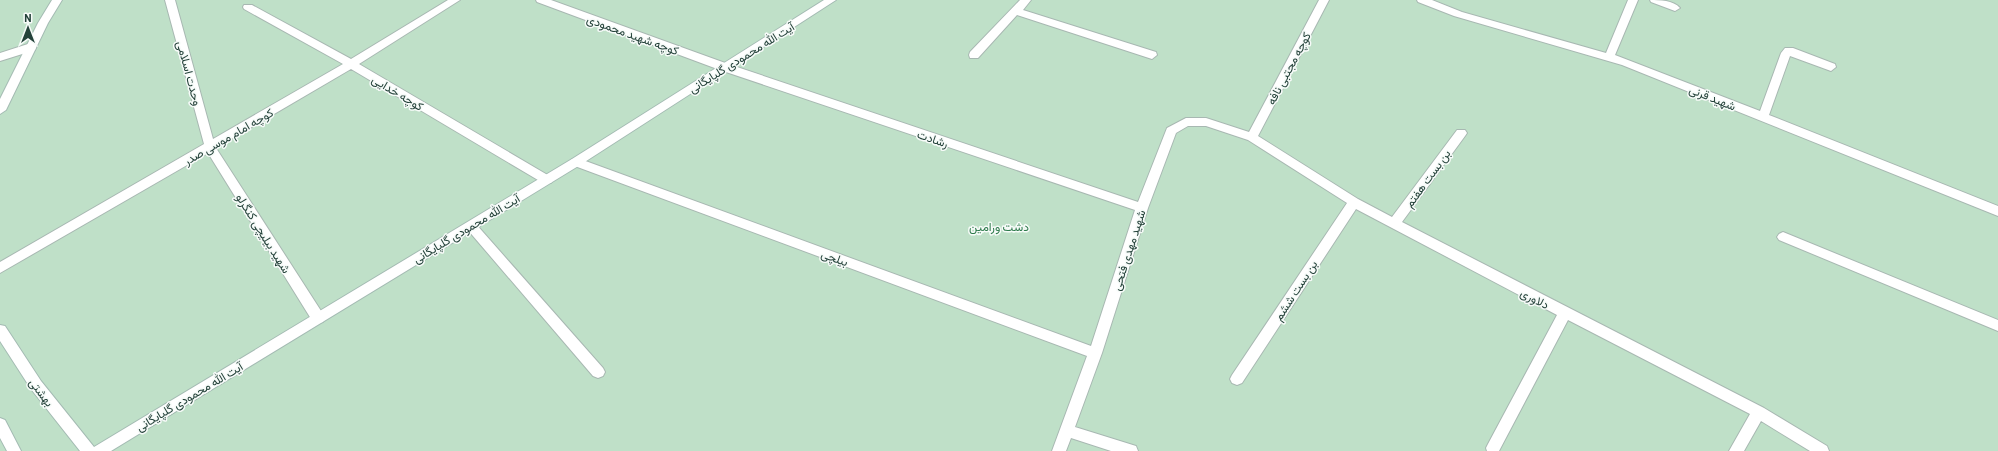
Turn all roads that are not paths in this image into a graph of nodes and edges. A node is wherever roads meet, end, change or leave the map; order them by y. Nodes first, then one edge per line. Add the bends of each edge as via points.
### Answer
1 (57, 0) edge
2 (170, 0) edge
3 (455, 0) edge
4 (541, 0) edge
5 (830, 0) edge
6 (1026, 0) edge
7 (1324, 0) edge
8 (1422, 0) edge
9 (1632, 0) edge
10 (1656, 0) edge
11 (248, 7) dead end
12 (1675, 8) dead end
13 (1015, 11) junction
14 (31, 47) junction
15 (974, 55) dead end
16 (1152, 55) dead end
17 (0, 57) edge
18 (1609, 57) junction
19 (351, 64) junction
20 (724, 67) junction
21 (1831, 67) dead end
22 (0, 110) edge
23 (1763, 117) junction
24 (1461, 133) dead end
25 (1252, 137) junction
26 (210, 147) junction
27 (576, 162) junction
28 (547, 180) junction
29 (1354, 202) junction
30 (1142, 208) junction
31 (1998, 211) edge
32 (1394, 223) junction
33 (471, 226) junction
34 (1783, 237) dead end
35 (0, 268) edge
36 (1565, 313) junction
37 (318, 318) junction
38 (1998, 326) edge
39 (0, 330) edge
40 (1095, 353) junction
41 (598, 372) dead end
42 (1237, 379) dead end
43 (1760, 412) junction
44 (0, 424) edge
45 (1066, 430) junction
46 (1493, 448) dead end
47 (14, 451) edge
48 (89, 451) edge
49 (99, 451) edge
50 (1059, 451) edge
51 (1130, 451) edge
52 (1736, 451) edge
53 (1822, 451) edge

1 - 14 street
2 - 26 street, وحدت اسلامی
3 - 19 street, کوچه امام موسی صدر
4 - 20 street, کوچه شهید محمودی
5 - 20 street, آیت الله محمودی گلپایگانی
6 - 13 street
7 - 25 street, کوچه مجتبی نافه
8 - 18 street, شهید قرنی via 1458,14
9 - 18 street
10 - 12 street
11 - 19 street, کوچه خدایی
13 - 15 street
13 - 16 street
14 - 17 street
14 - 22 street
18 - 23 street, شهید قرنی
19 - 26 street, کوچه امام موسی صدر
19 - 28 street, کوچه خدایی
20 - 27 street, آیت الله محمودی گلپایگانی
20 - 30 street, رشادت
21 - 23 street via 1796,53 1786,53
23 - 31 street, شهید قرنی
24 - 32 street, بن بست هفتم
25 - 29 street, دلاوری
25 - 30 street, شهید مهدی فتحی via 1206,122 1186,122 1171,131
26 - 35 street, کوچه امام موسی صدر
26 - 37 street, شهید بیلیچی کنگرلو
27 - 28 street, آیت الله محمودی گلپایگانی
27 - 40 street, بیلچی
28 - 33 street, آیت الله محمودی گلپایگانی
29 - 32 street, دلاوری
29 - 42 street, بن بست ششم
30 - 40 street, شهید مهدی فتحی
32 - 36 street, دلاوری
33 - 37 street, آیت الله محمودی گلپایگانی
33 - 41 street
34 - 38 street
36 - 43 street, دلاوری
36 - 46 street
37 - 49 street, آیت الله محمودی گلپایگانی
39 - 48 street, بهشتی via 36,385
40 - 45 street, شهید مهدی فتحی
43 - 52 street
43 - 53 street, دلاوری
44 - 47 street
45 - 50 street, شهید مهدی فتحی
45 - 51 street

